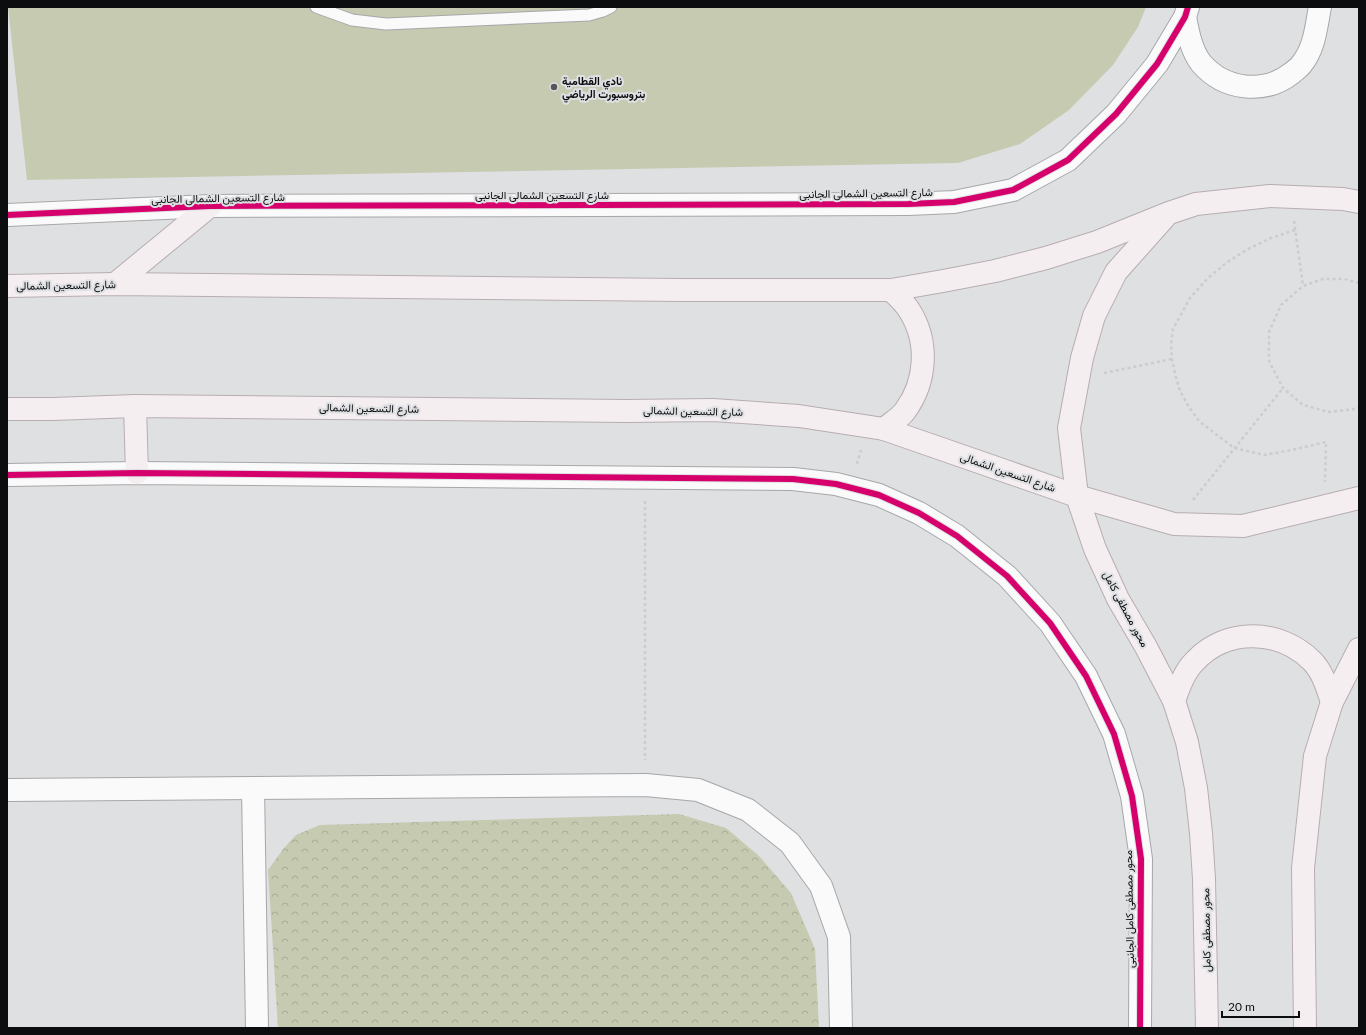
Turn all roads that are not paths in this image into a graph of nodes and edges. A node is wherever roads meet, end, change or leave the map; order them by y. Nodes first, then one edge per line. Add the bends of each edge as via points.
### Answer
1 (316, 7) edge
2 (611, 7) edge
3 (1320, 7) edge
4 (553, 12) edge
5 (1186, 12) edge
6 (1359, 202) edge
7 (210, 206) junction
8 (1169, 214) junction
9 (7, 215) edge
10 (115, 284) junction
11 (7, 286) edge
12 (891, 290) junction
13 (135, 406) junction
14 (7, 409) edge
15 (876, 428) junction
16 (137, 473) junction
17 (7, 475) edge
18 (1078, 496) junction
19 (1359, 498) edge
20 (1359, 649) edge
21 (1174, 701) junction
22 (1332, 702) junction
23 (253, 788) junction
24 (7, 790) edge
25 (257, 1028) edge
26 (841, 1028) edge
27 (1140, 1028) edge
28 (1207, 1028) edge
29 (1305, 1028) edge

1 - 4 lane via 352,20 386,24
2 - 4 lane via 589,15
3 - 5 street via 1313,46 1301,65 1283,80 1262,87 1239,86 1218,78 1201,62 1190,42
5 - 7 street, شارع التسعين الشمالى الجانبى via 1157,64 1116,114 1068,160 1013,190 954,202
6 - 8 main road, شارع التسعين الشمالى via 1270,196 1196,204
7 - 9 street, شارع التسعين الشمالى الجانبى
7 - 10 main road
8 - 12 main road, شارع التسعين الشمالى via 1097,242 1046,258 943,282
8 - 18 main road, محور مصطفى كامل via 1116,272 1094,316 1082,358 1069,428
10 - 11 main road, شارع التسعين الشمالى
10 - 12 main road, شارع التسعين الشمالى
12 - 15 main road via 909,309 920,334 924,361 918,388 904,411
13 - 14 main road, شارع التسعين الشمالى
13 - 15 main road, شارع التسعين الشمالى via 713,410 799,416
13 - 16 main road
15 - 18 main road, شارع التسعين الشمالى
16 - 17 street
16 - 27 street, محور مصطفى كامل الجانبى via 793,479 850,487 879,495 919,513 957,536 1007,576 1050,623 1086,676 1114,734 1132,796 1141,859
18 - 19 main road, شارع التسعين الشمالى via 1174,524 1243,526
18 - 21 main road, محور مصطفى كامل via 1095,549 1118,599
20 - 22 main road
21 - 22 main road via 1182,679 1194,661 1212,647 1232,638 1254,635 1276,639 1296,648 1313,662 1325,681
21 - 28 main road, محور مصطفى كامل via 1187,742 1201,833
22 - 29 main road via 1315,756 1303,868
23 - 24 street
23 - 25 street
23 - 26 street via 646,785 698,790 748,810 790,843 821,886 839,937

